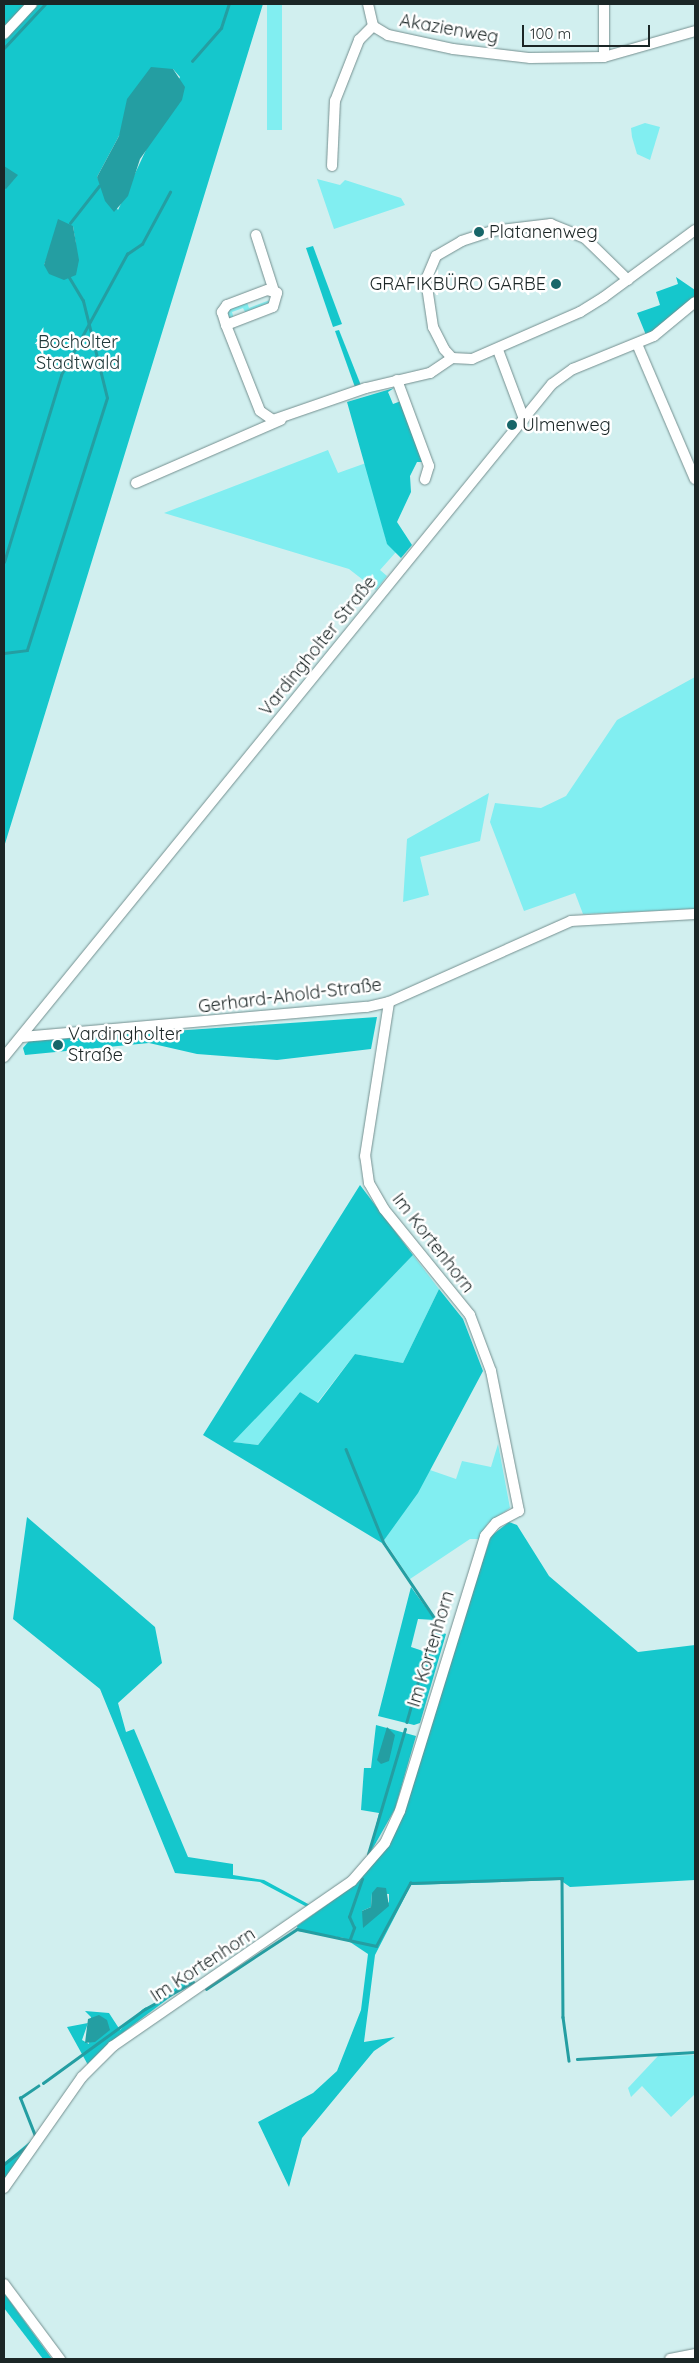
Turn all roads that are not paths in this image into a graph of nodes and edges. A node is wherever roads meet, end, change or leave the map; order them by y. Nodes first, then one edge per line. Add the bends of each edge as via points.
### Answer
1 (32, 4) edge
2 (368, 4) edge
3 (604, 4) edge
4 (373, 26) junction
5 (695, 32) edge
6 (4, 34) edge
7 (604, 57) junction
8 (332, 166) dead end
9 (695, 230) edge
10 (256, 236) dead end
11 (628, 280) junction
12 (274, 291) junction
13 (695, 302) edge
14 (226, 325) junction
15 (637, 344) junction
16 (498, 350) junction
17 (452, 358) junction
18 (397, 380) junction
19 (524, 418) junction
20 (284, 419) junction
21 (425, 479) dead end
22 (695, 479) edge
23 (136, 483) dead end
24 (695, 914) edge
25 (389, 1002) junction
26 (22, 1037) junction
27 (4, 1057) edge
28 (4, 2188) edge
29 (4, 2284) edge
30 (695, 2354) edge
31 (60, 2359) edge
32 (670, 2359) edge

1 - 6 street
2 - 4 street, Akazienweg
3 - 7 street
4 - 7 street, Akazienweg via 388,35 452,49 560,60
4 - 8 street via 359,40 335,101
5 - 7 street, Akazienweg
9 - 11 street
10 - 12 street
11 - 16 street via 580,312
11 - 17 street via 585,238 551,224 492,231 462,241 436,256 426,280 433,327
12 - 14 street via 225,307
12 - 14 street via 278,296 276,306
13 - 15 street, Vardingholter Straße via 670,326
14 - 20 street via 260,411 273,420
15 - 19 street, Vardingholter Straße via 563,376
15 - 22 street
16 - 17 street via 472,359
16 - 19 street
17 - 18 street via 430,373
18 - 20 street
18 - 21 street via 429,466
19 - 26 street, Vardingholter Straße
20 - 23 street
24 - 25 street, Gerhard-Ahold-Straße via 571,921
25 - 26 street, Gerhard-Ahold-Straße
25 - 28 street, Im Kortenhorn via 365,1156 369,1183 384,1209 470,1315 491,1371 519,1511 496,1522 485,1536 400,1811 385,1843 352,1882 113,2046 82,2078 32,2155
26 - 27 street, Vardingholter Straße
29 - 31 street
30 - 32 street

